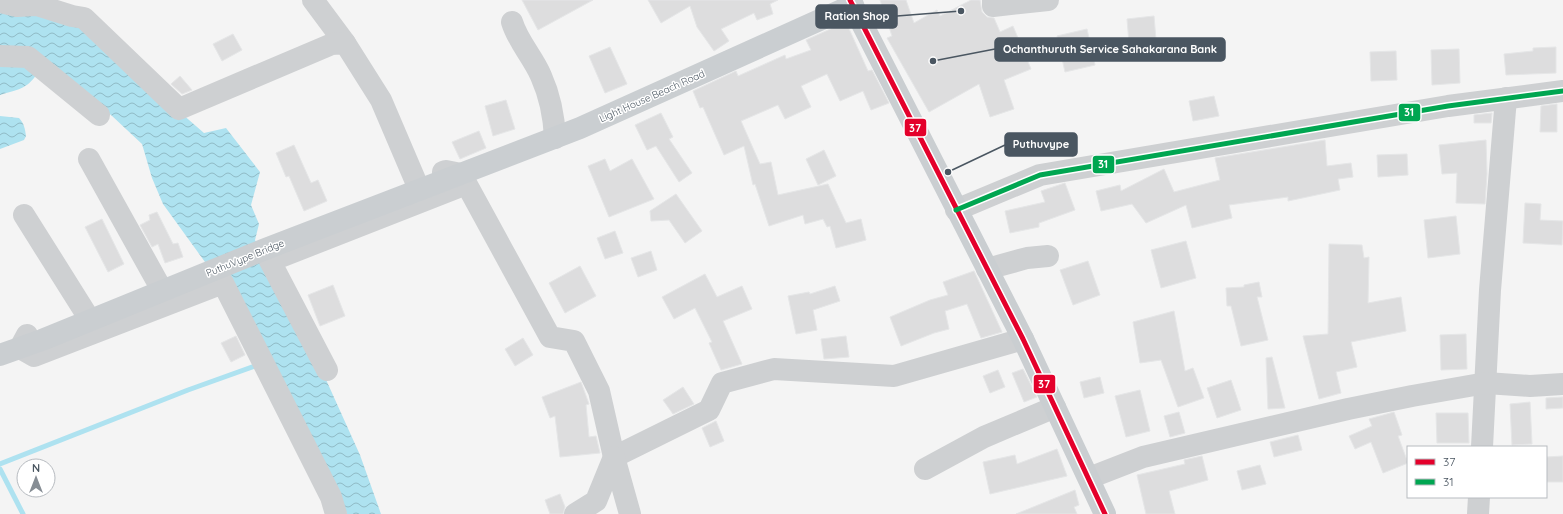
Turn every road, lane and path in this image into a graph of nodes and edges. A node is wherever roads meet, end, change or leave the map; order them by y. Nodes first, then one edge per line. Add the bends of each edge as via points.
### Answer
1 (312, 0) edge
2 (994, 0) edge
3 (1048, 0) edge
4 (0, 2) edge
5 (852, 3) edge
6 (512, 22) dead end
7 (344, 43) junction
8 (0, 56) edge
9 (1563, 91) edge
10 (1506, 98) junction
11 (99, 115) dead end
12 (556, 138) junction
13 (89, 159) dead end
14 (455, 176) junction
15 (416, 182) junction
16 (956, 210) junction
17 (24, 215) dead end
18 (265, 240) dead end
19 (1048, 256) dead end
20 (205, 265) dead end
21 (987, 269) junction
22 (158, 283) junction
23 (85, 312) junction
24 (1023, 339) junction
25 (10, 352) edge
26 (327, 370) dead end
27 (1486, 383) junction
28 (1563, 384) edge
29 (1055, 407) junction
30 (1482, 446) edge
31 (614, 457) junction
32 (925, 469) dead end
33 (1088, 478) junction
34 (1479, 498) edge
35 (336, 514) edge
36 (575, 514) edge
37 (630, 514) edge
38 (1105, 514) edge
39 (1478, 514) edge

1 - 7 street
2 - 3 street via 994,6
4 - 7 street via 17,6 37,5 84,18 179,109 332,44
5 - 12 main road, Light House Beach Road
5 - 16 main road
6 - 12 street via 515,32 541,76 554,112
7 - 15 street via 381,100
8 - 11 street via 28,57
9 - 10 street
10 - 16 street via 1040,175
10 - 27 street via 1490,290
12 - 14 main road, Light House Beach Road
13 - 22 street
14 - 15 street via 446,171
14 - 25 main road, PuthuVype Bridge via 262,250
14 - 26 street via 456,188 270,261
14 - 31 street via 550,337 574,341 599,391
15 - 18 street
16 - 21 main road
17 - 23 street
19 - 21 street via 1027,258
20 - 22 street
21 - 24 main road
22 - 23 street
23 - 25 street via 27,335
24 - 29 main road
24 - 31 street via 894,376 774,369 722,383 709,410
25 - 35 street via 34,356 223,283 331,497
27 - 28 street via 1530,386
27 - 30 street
27 - 33 street via 1348,409 1143,457
29 - 32 street via 984,437
29 - 33 main road
31 - 36 street via 596,501
31 - 37 street
33 - 38 main road
34 - 39 street

